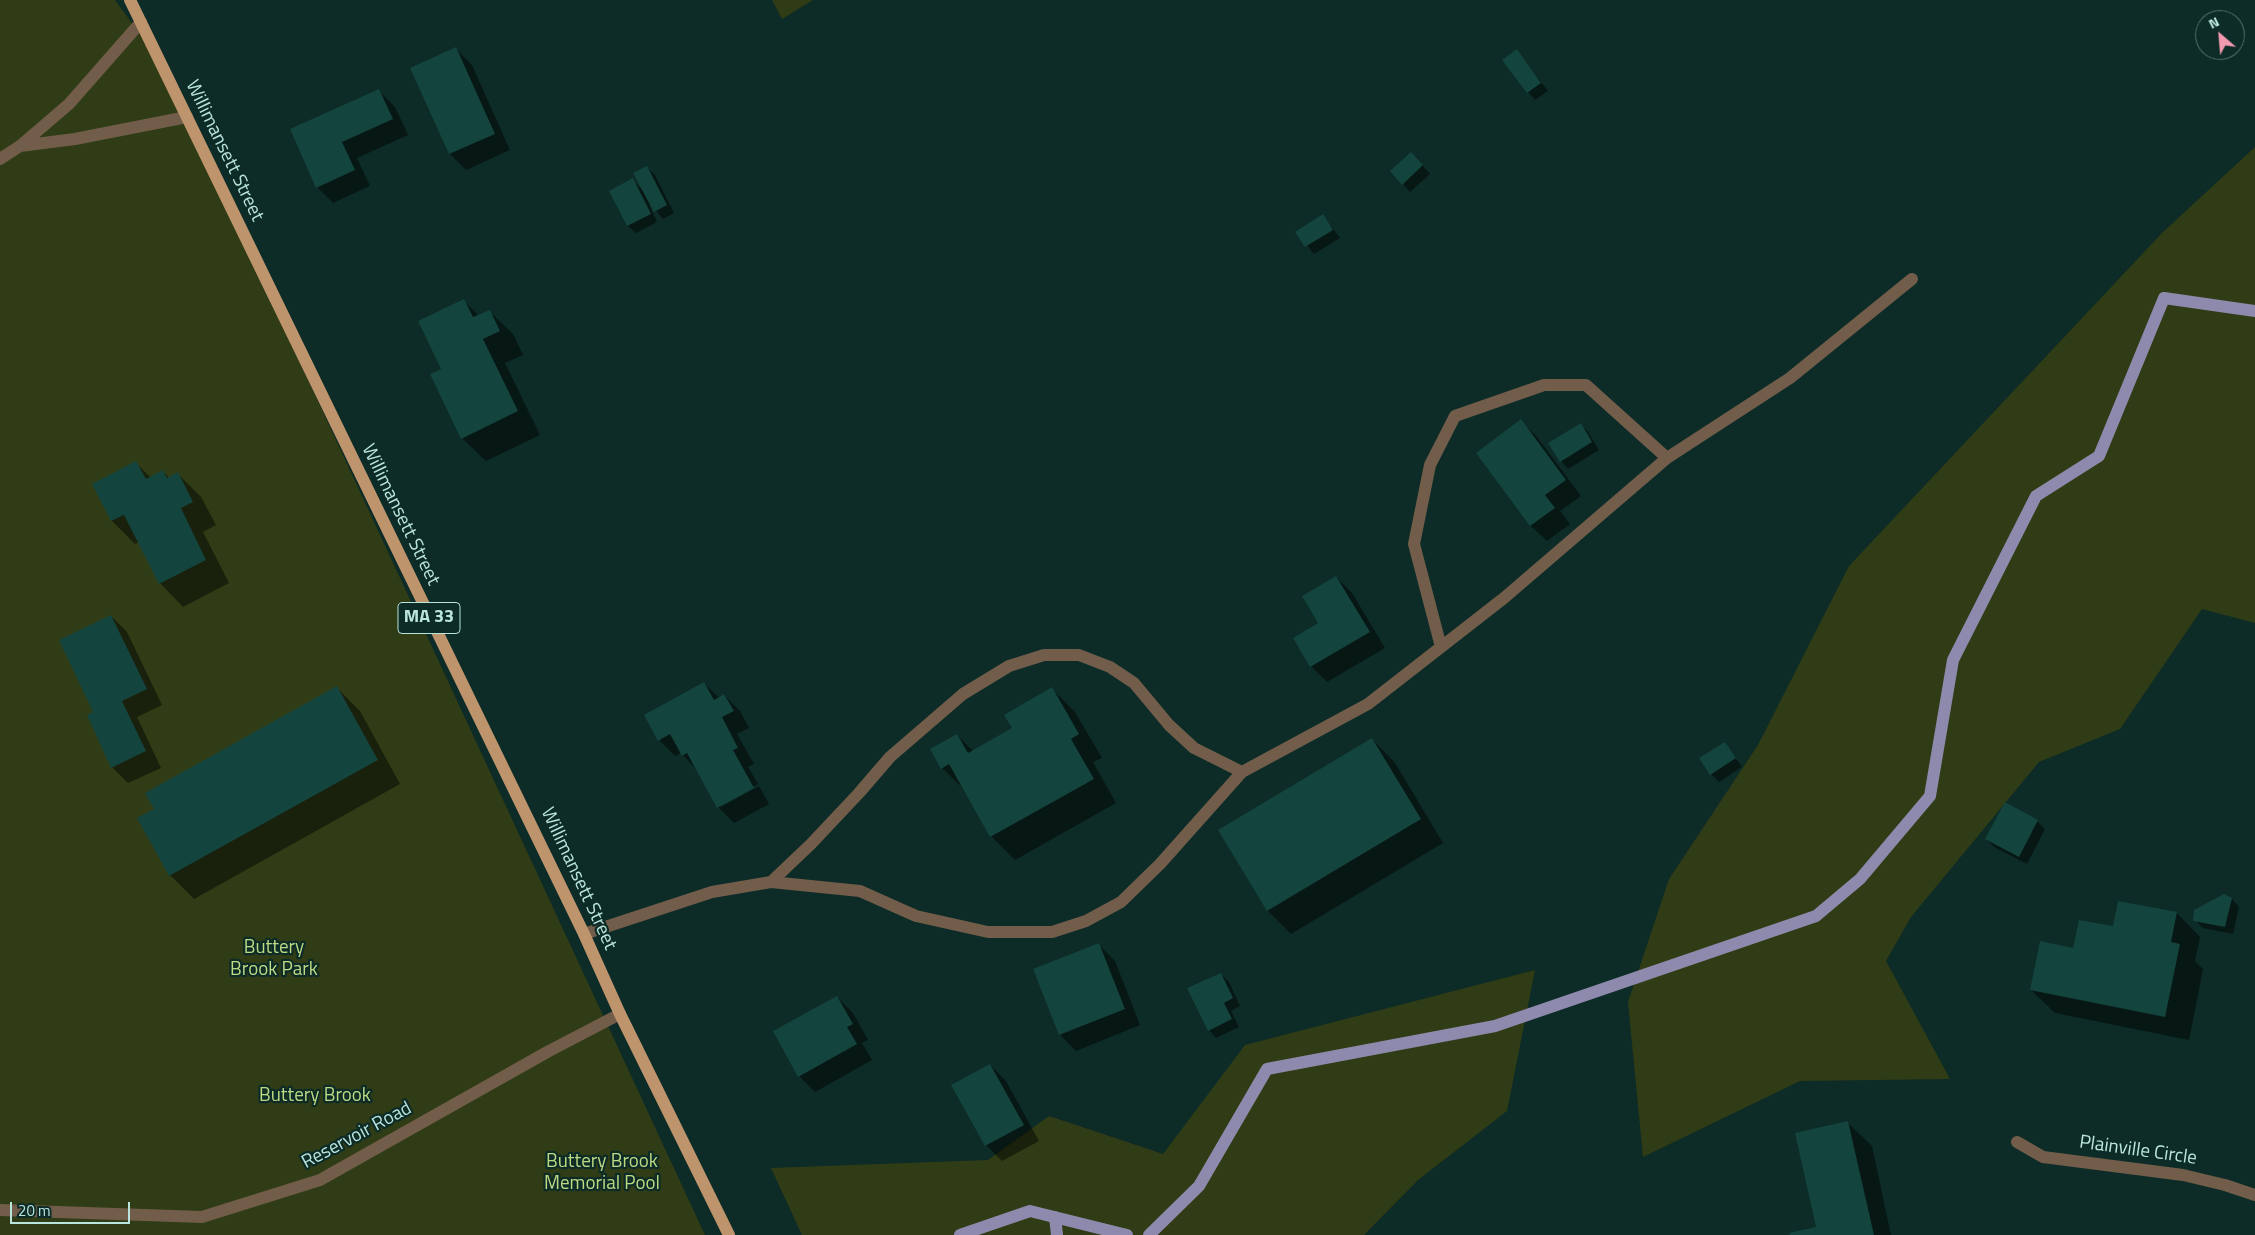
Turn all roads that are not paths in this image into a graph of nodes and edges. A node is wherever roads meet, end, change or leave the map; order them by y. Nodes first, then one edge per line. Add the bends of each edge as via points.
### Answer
1 (130, 0) edge
2 (141, 22) junction
3 (187, 117) junction
4 (20, 146) junction
5 (0, 159) edge
6 (1912, 279) dead end
7 (1667, 458) junction
8 (1441, 647) junction
9 (1242, 772) junction
10 (771, 882) junction
11 (584, 934) junction
12 (620, 1014) junction
13 (2017, 1142) dead end
14 (2255, 1195) edge
15 (0, 1210) edge
16 (729, 1235) edge

1 - 2 main road, Willimansett Street / MA 33
2 - 3 main road, Willimansett Street / MA 33
2 - 4 street via 69,104
3 - 4 street via 75,139
3 - 11 main road, Willimansett Street / MA 33
4 - 5 street
6 - 7 street via 1790,378
7 - 8 street via 1504,598
7 - 8 street via 1586,385 1544,385 1455,416 1430,465 1414,544
8 - 9 street via 1368,704
9 - 10 street via 1160,864 1121,902 1086,921 1052,932 988,932 916,916 860,891
9 - 10 street via 1194,748 1169,725 1134,683 1110,666 1079,654 1044,655 1009,666 963,694 890,757 859,794
10 - 11 street via 712,892
11 - 12 main road, Willimansett Street / MA 33
12 - 15 street, Reservoir Road via 320,1180 302,1186 202,1217
12 - 16 main road, Willimansett Street / MA 33
13 - 14 street, Plainville Circle via 2043,1157 2183,1175

